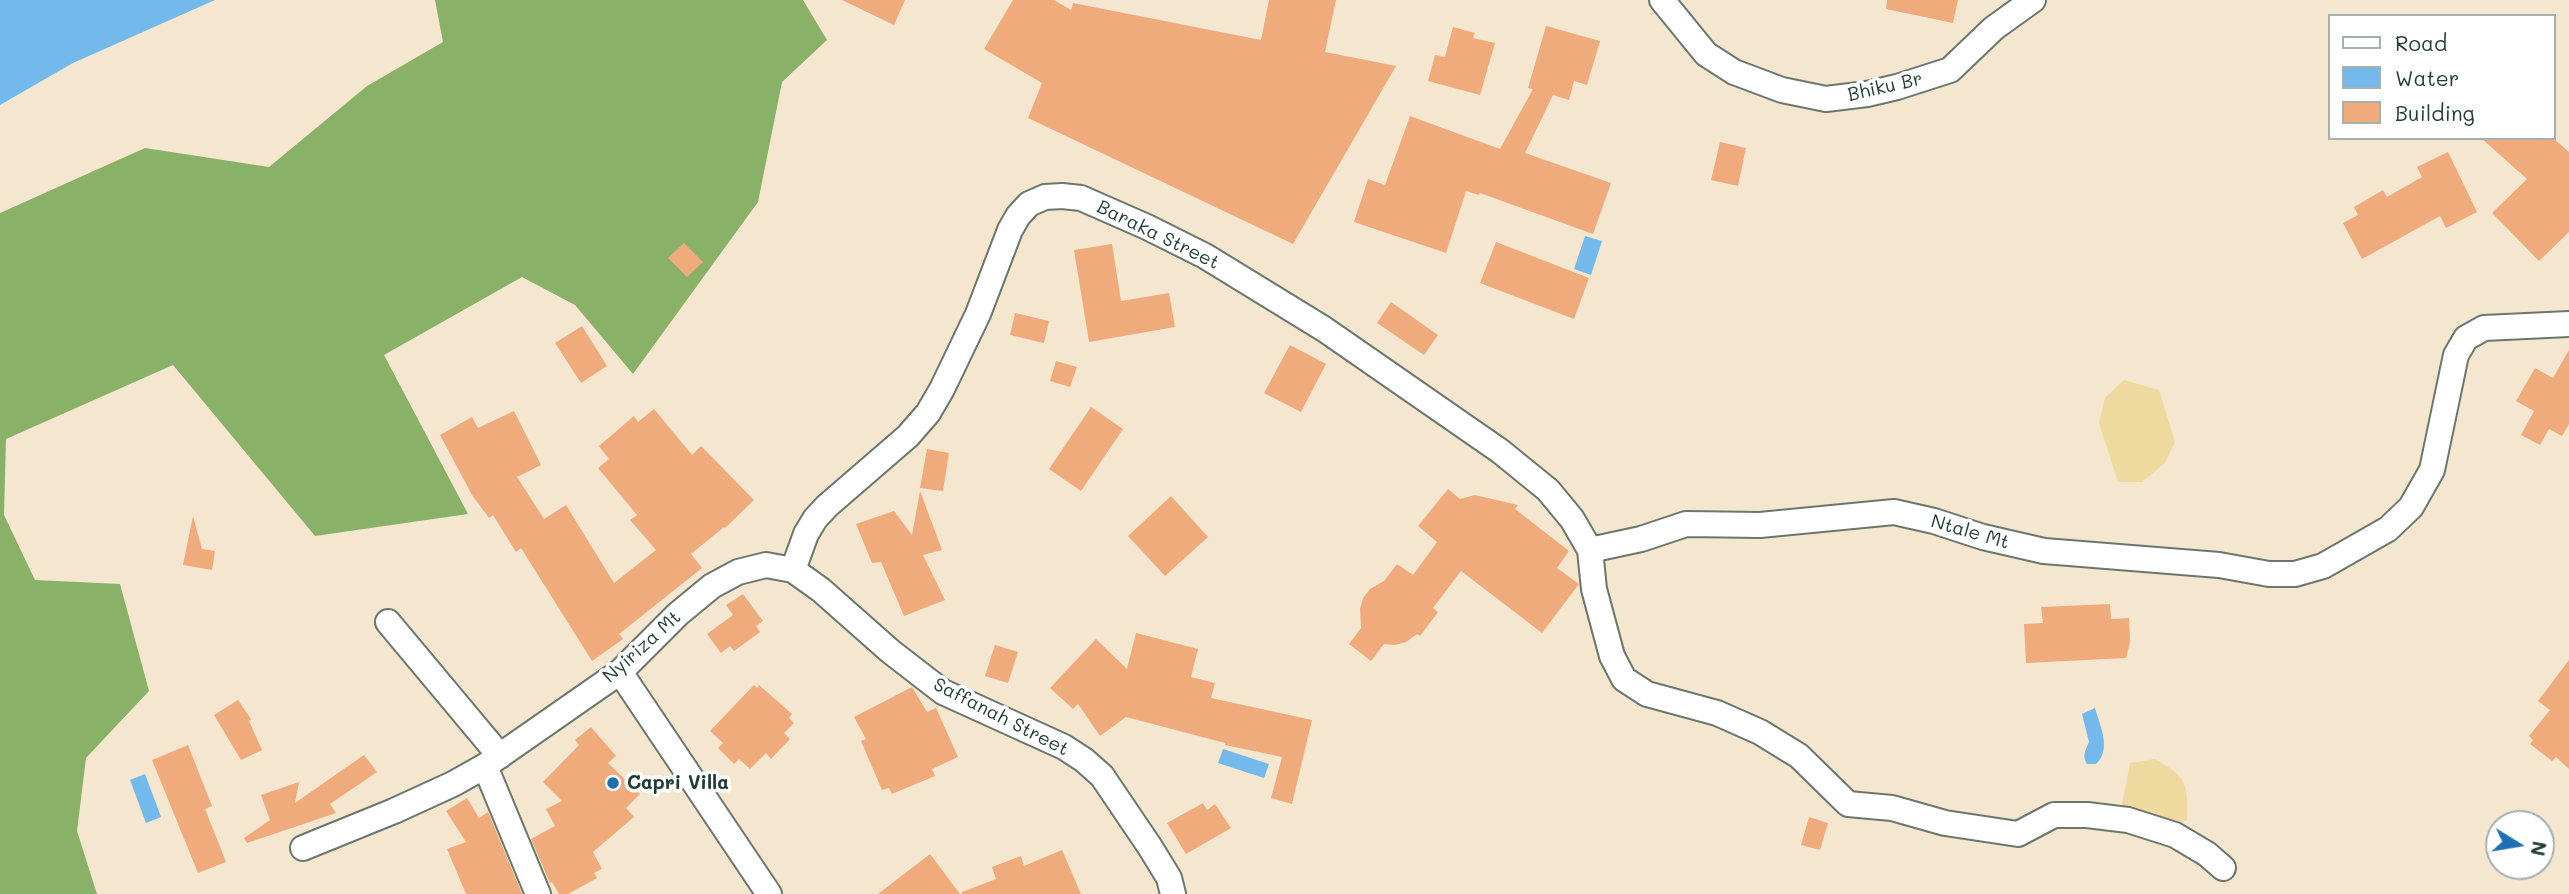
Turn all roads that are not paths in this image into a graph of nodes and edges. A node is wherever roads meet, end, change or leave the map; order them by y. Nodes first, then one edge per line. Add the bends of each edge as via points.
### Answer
1 (1662, 0) edge
2 (2033, 0) edge
3 (2569, 324) edge
4 (1590, 550) junction
5 (793, 570) junction
6 (387, 622) dead end
7 (620, 672) junction
8 (492, 761) junction
9 (303, 848) dead end
10 (2224, 868) dead end
11 (538, 894) edge
12 (769, 894) edge
13 (1173, 894) edge

1 - 2 street, Bhiku Br via 1706,54 1734,72 1782,90 1826,99 1867,94 1950,70 1994,28
3 - 4 street, Ntale Mt via 2484,328 2466,338 2456,355 2432,470 2411,508 2388,529 2323,566 2295,574 2044,551 1894,512 1760,525 1686,524
4 - 5 street, Baraka Street via 1548,490 1500,451 1324,329 1158,232 1097,203 1062,196 1029,204 1018,216 978,314 928,413 815,519
4 - 10 street via 1594,589 1612,656 1624,679 1647,694 1717,713 1760,732 1800,756 1848,804 1892,808 1945,823 2018,834 2054,815 2128,820 2175,835
5 - 7 street, Nyiriza Mt via 766,565 738,572 712,586
5 - 13 street, Saffanah Street via 943,692 1084,760 1102,776 1150,847
6 - 8 street
7 - 8 street, Nyiriza Mt
7 - 12 street
8 - 9 street, Nyiriza Mt via 453,784
8 - 11 street

